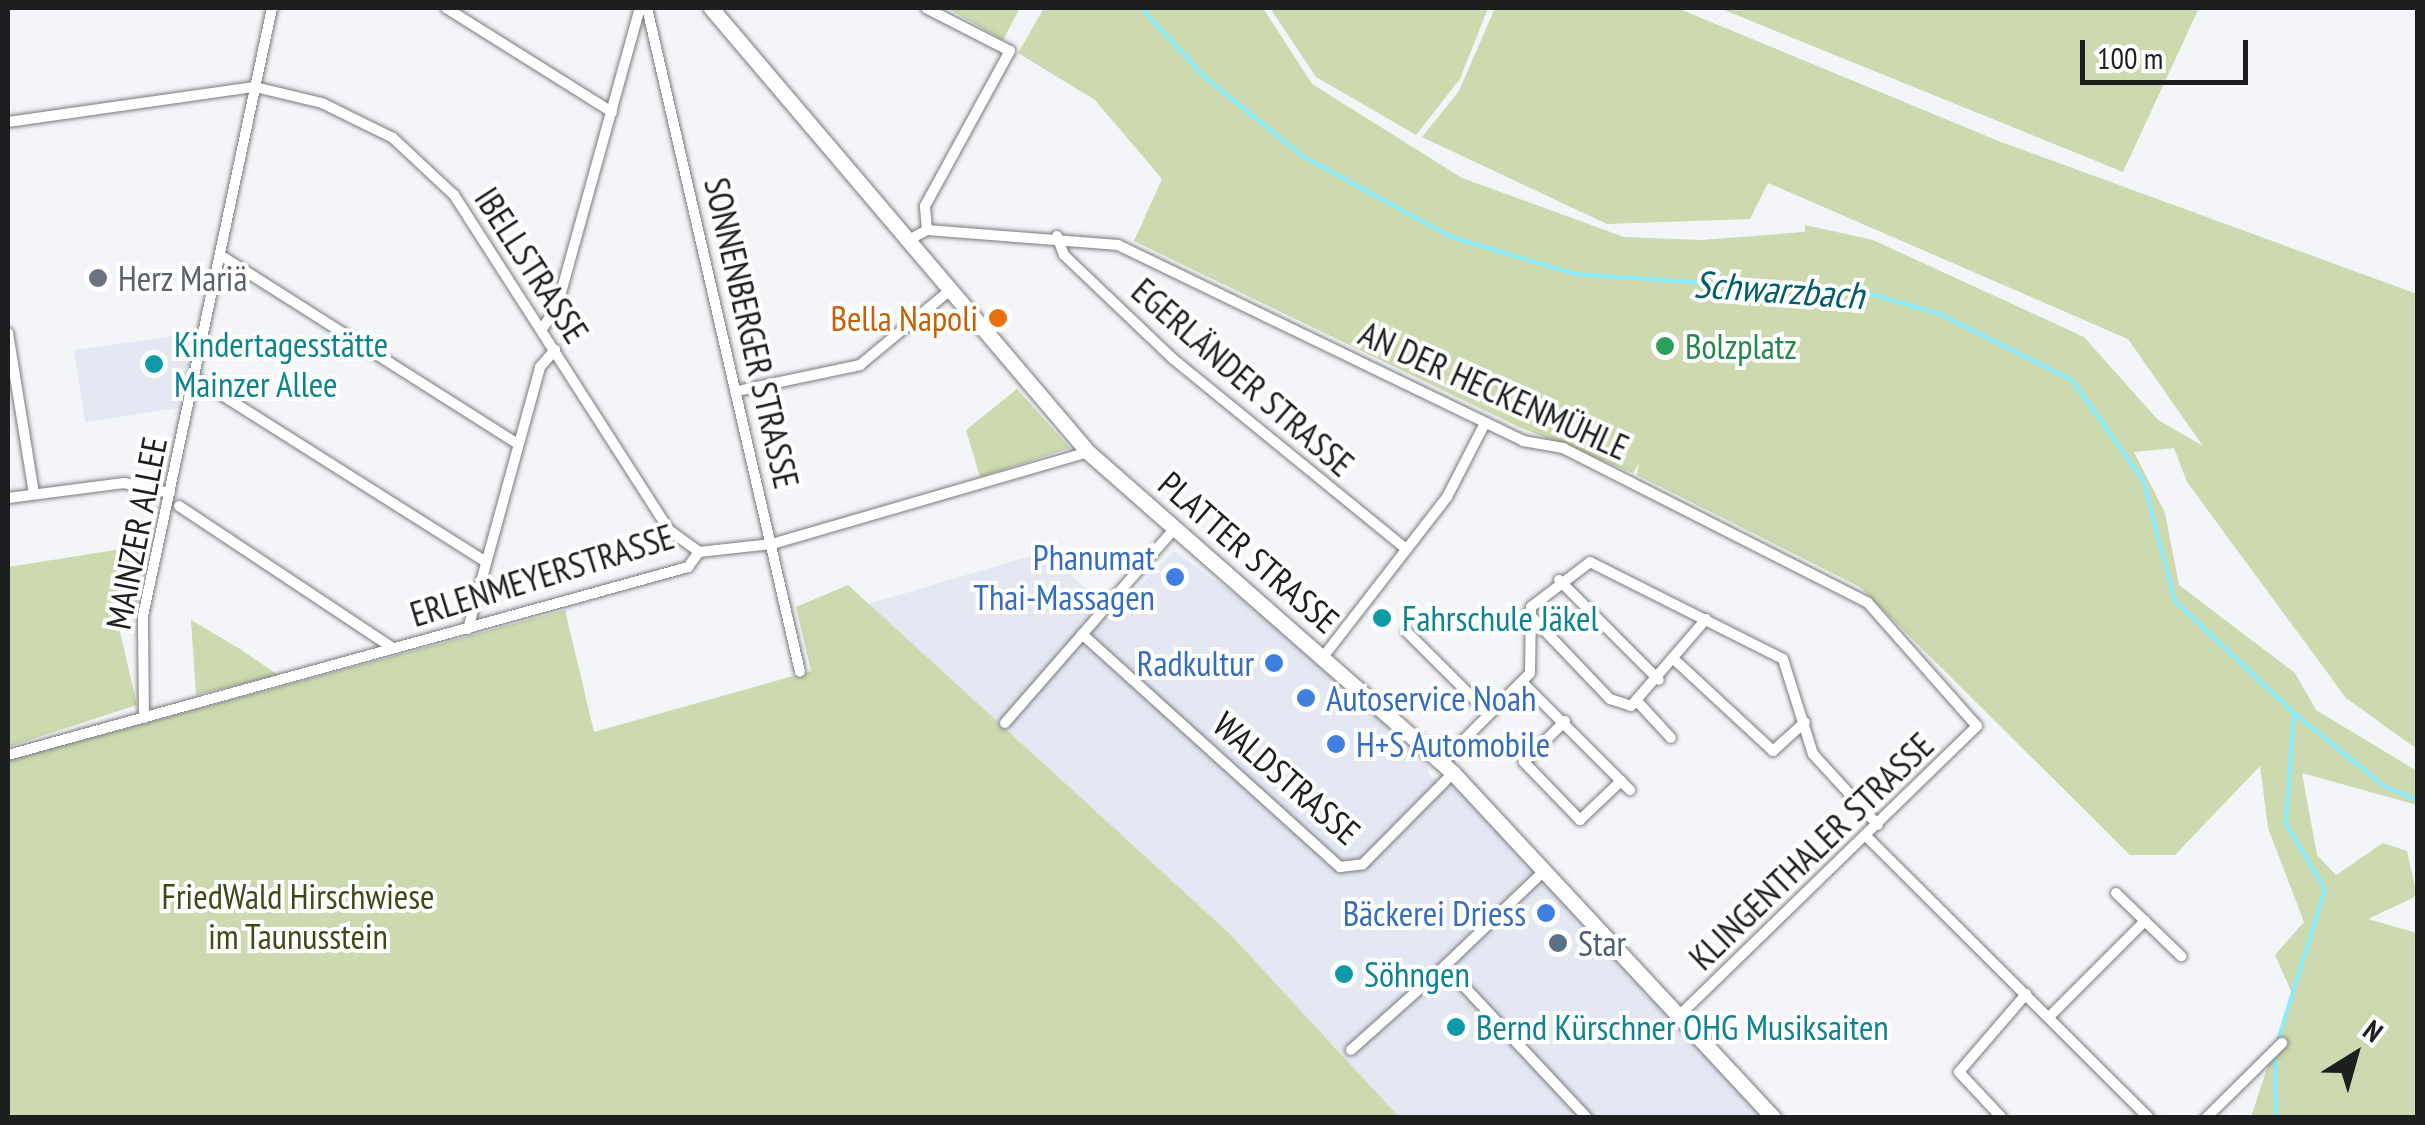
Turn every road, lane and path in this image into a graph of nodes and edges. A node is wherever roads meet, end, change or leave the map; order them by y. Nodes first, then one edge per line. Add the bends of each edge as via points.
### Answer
1 (272, 8) edge
2 (446, 8) edge
3 (644, 8) edge
4 (710, 8) edge
5 (926, 8) edge
6 (254, 86) junction
7 (612, 112) junction
8 (8, 122) edge
9 (926, 230) junction
10 (1057, 236) junction
11 (906, 241) junction
12 (220, 255) junction
13 (948, 291) junction
14 (542, 329) junction
15 (8, 333) edge
16 (555, 350) junction
17 (195, 378) junction
18 (738, 391) junction
19 (1485, 423) junction
20 (518, 444) junction
21 (1088, 452) junction
22 (170, 492) junction
23 (34, 494) junction
24 (8, 498) edge
25 (180, 506) dead end
26 (1175, 528) junction
27 (772, 544) junction
28 (1406, 550) junction
29 (699, 552) junction
30 (485, 561) junction
31 (1558, 580) junction
32 (1528, 613) junction
33 (1706, 619) junction
34 (468, 628) junction
35 (1408, 632) dead end
36 (1082, 634) junction
37 (393, 648) junction
38 (1322, 657) junction
39 (1677, 662) junction
40 (800, 672) dead end
41 (1660, 680) junction
42 (1522, 682) junction
43 (1637, 701) junction
44 (1489, 714) junction
45 (144, 718) junction
46 (1565, 721) junction
47 (1805, 722) junction
48 (1006, 723) dead end
49 (1977, 726) joint
50 (1671, 738) dead end
51 (8, 755) edge
52 (1447, 768) junction
53 (1878, 825) junction
54 (1866, 836) junction
55 (1545, 870) junction
56 (2116, 892) dead end
57 (2145, 922) junction
58 (2180, 956) dead end
59 (1445, 966) junction
60 (2026, 994) junction
61 (1681, 1014) junction
62 (2049, 1017) junction
63 (2282, 1043) dead end
64 (1350, 1050) dead end
65 (1587, 1118) edge
66 (1774, 1118) edge
67 (2002, 1118) edge
68 (2150, 1118) edge
69 (2206, 1118) edge

1 - 6 street, MAINZER ALLEE
2 - 7 street
3 - 7 street
3 - 18 street, SONNENBERGER STRASSE
4 - 11 main road, PLATTER STRASSE
5 - 9 street via 1010,51 927,203
6 - 8 street
6 - 12 street, MAINZER ALLEE
6 - 14 street, IBELLSTRASSE via 346,112 410,150 454,195
7 - 14 street via 558,307
9 - 10 street, AN DER HECKENMÜHLE
9 - 11 street
10 - 19 street, AN DER HECKENMÜHLE via 1118,245
10 - 28 street, EGERLÄNDER STRASSE via 1064,255 1172,358
11 - 13 main road, PLATTER STRASSE
12 - 17 street, MAINZER ALLEE
12 - 20 street
13 - 18 street via 860,365
13 - 21 main road, PLATTER STRASSE
14 - 16 street, IBELLSTRASSE
15 - 23 street
16 - 20 street via 540,367
16 - 29 street, IBELLSTRASSE via 670,530
17 - 22 street, MAINZER ALLEE
17 - 30 street
18 - 27 street, SONNENBERGER STRASSE
19 - 28 street
19 - 49 street, AN DER HECKENMÜHLE via 1564,448 1854,592
20 - 30 street
21 - 26 main road, PLATTER STRASSE
21 - 27 street, ERLENMEYERSTRASSE
22 - 23 street via 124,483
22 - 45 street, MAINZER ALLEE via 143,616
23 - 24 street
25 - 37 street
26 - 36 street
26 - 38 main road, PLATTER STRASSE
27 - 29 street, ERLENMEYERSTRASSE
27 - 40 street, SONNENBERGER STRASSE
28 - 38 street
29 - 34 street, ERLENMEYERSTRASSE via 688,567
30 - 34 street
31 - 32 street
31 - 33 street via 1580,563 1597,564
31 - 41 street
32 - 42 street via 1534,660
32 - 43 street via 1610,699
33 - 39 street
33 - 47 street via 1784,659
34 - 37 street, ERLENMEYERSTRASSE
35 - 44 street
36 - 48 street
36 - 52 street, WALDSTRASSE via 1340,867 1362,864
37 - 45 street, ERLENMEYERSTRASSE
38 - 52 main road, PLATTER STRASSE
39 - 41 street
39 - 47 street via 1773,752
41 - 43 street
42 - 44 street, WALDSTRASSE
42 - 46 street
43 - 50 street
44 - 52 street, WALDSTRASSE
45 - 51 street, ERLENMEYERSTRASSE
46 - 46 street via 1626,786 1580,820 1524,762
47 - 53 street via 1822,767
49 - 53 street, KLINGENTHALER STRASSE
52 - 55 main road, PLATTER STRASSE
53 - 54 street, KLINGENTHALER STRASSE
54 - 60 street
54 - 61 street, KLINGENTHALER STRASSE
55 - 59 street
55 - 61 main road, PLATTER STRASSE
56 - 57 street
57 - 58 street
57 - 62 street
59 - 64 street
59 - 65 street
60 - 62 street
60 - 67 street via 1959,1072
61 - 66 main road, PLATTER STRASSE
62 - 68 street
63 - 69 street

